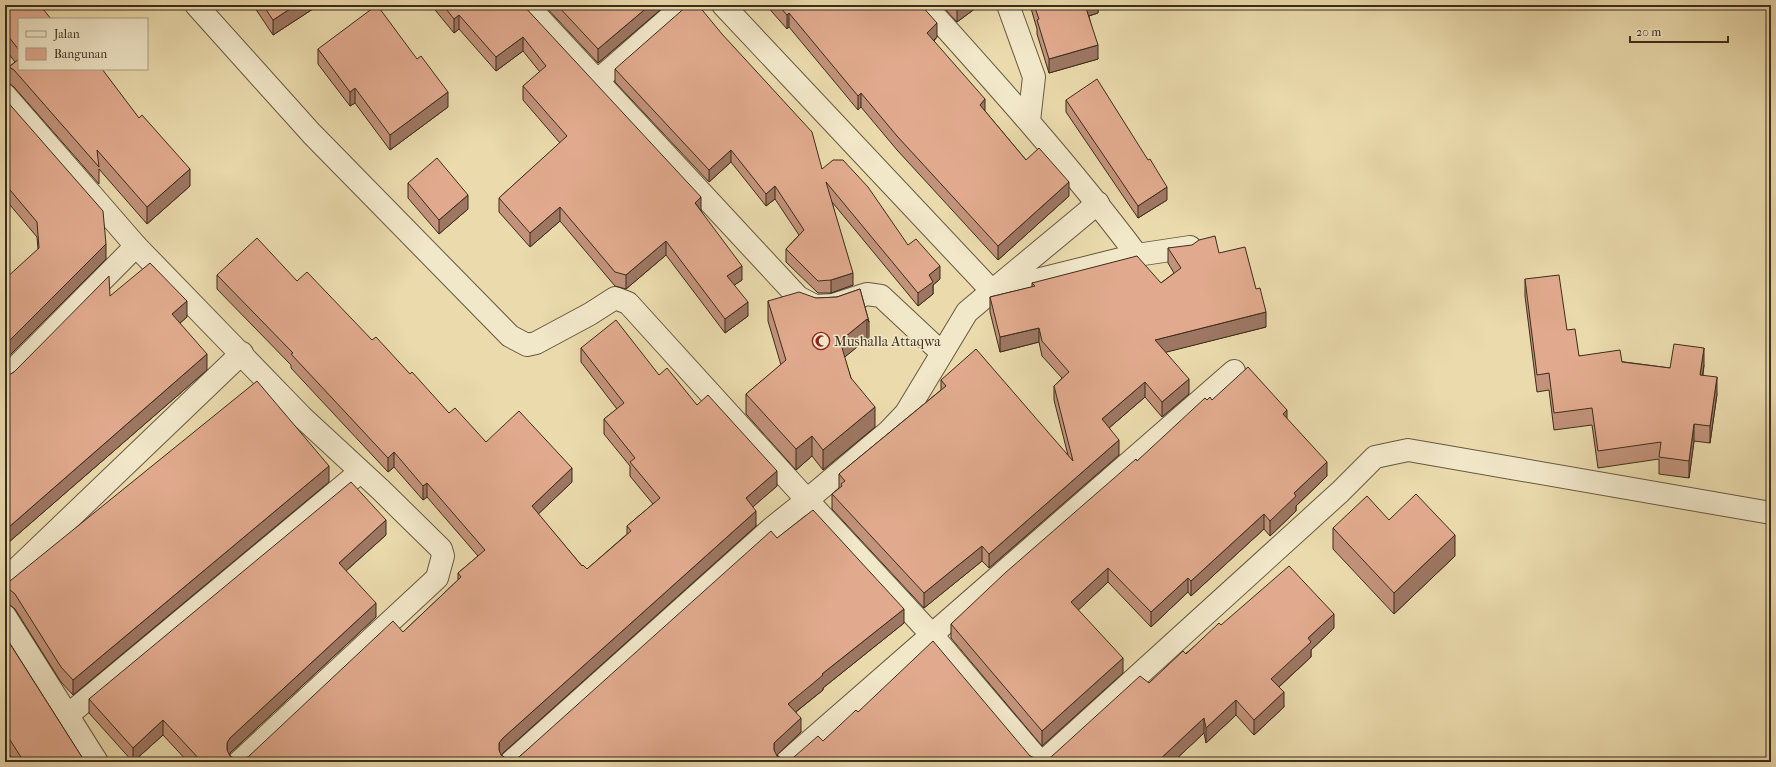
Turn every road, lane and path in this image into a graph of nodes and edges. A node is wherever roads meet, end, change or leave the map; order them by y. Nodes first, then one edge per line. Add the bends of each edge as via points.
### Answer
1 (196, 5) edge
2 (527, 5) edge
3 (684, 5) edge
4 (723, 5) edge
5 (925, 5) edge
6 (1008, 5) edge
7 (598, 80) junction
8 (5, 95) edge
9 (1029, 120) junction
10 (1098, 203) junction
11 (136, 246) junction
12 (1190, 247) edge
13 (1137, 255) junction
14 (992, 291) junction
15 (242, 353) junction
16 (942, 353) junction
17 (1234, 372) dead end
18 (5, 378) edge
19 (360, 472) junction
20 (807, 500) junction
21 (1771, 513) edge
22 (5, 580) edge
23 (5, 616) edge
24 (932, 635) junction
25 (68, 715) junction
26 (97, 762) edge
27 (239, 762) edge
28 (511, 762) edge
29 (786, 762) edge
30 (1040, 762) edge
31 (1043, 762) edge

1 - 20 street via 312,134 510,336 527,345 536,343 615,298 628,303
2 - 7 street
3 - 7 street
4 - 14 street
5 - 9 street
6 - 9 street via 1034,77
7 - 16 street via 798,297 815,306 833,305 867,294 881,296
8 - 11 street
9 - 10 street
10 - 13 street
10 - 14 street
11 - 15 street
11 - 18 street
12 - 13 street
13 - 14 street
14 - 16 street via 967,312
15 - 19 street via 302,417
15 - 22 street
16 - 20 street via 906,413 888,432
17 - 24 street
19 - 25 street
19 - 27 street via 441,549 443,556 437,578
20 - 24 street
20 - 28 street via 772,528
21 - 31 street via 1408,450 1376,457
23 - 25 street
24 - 29 street
24 - 30 street
25 - 26 street

